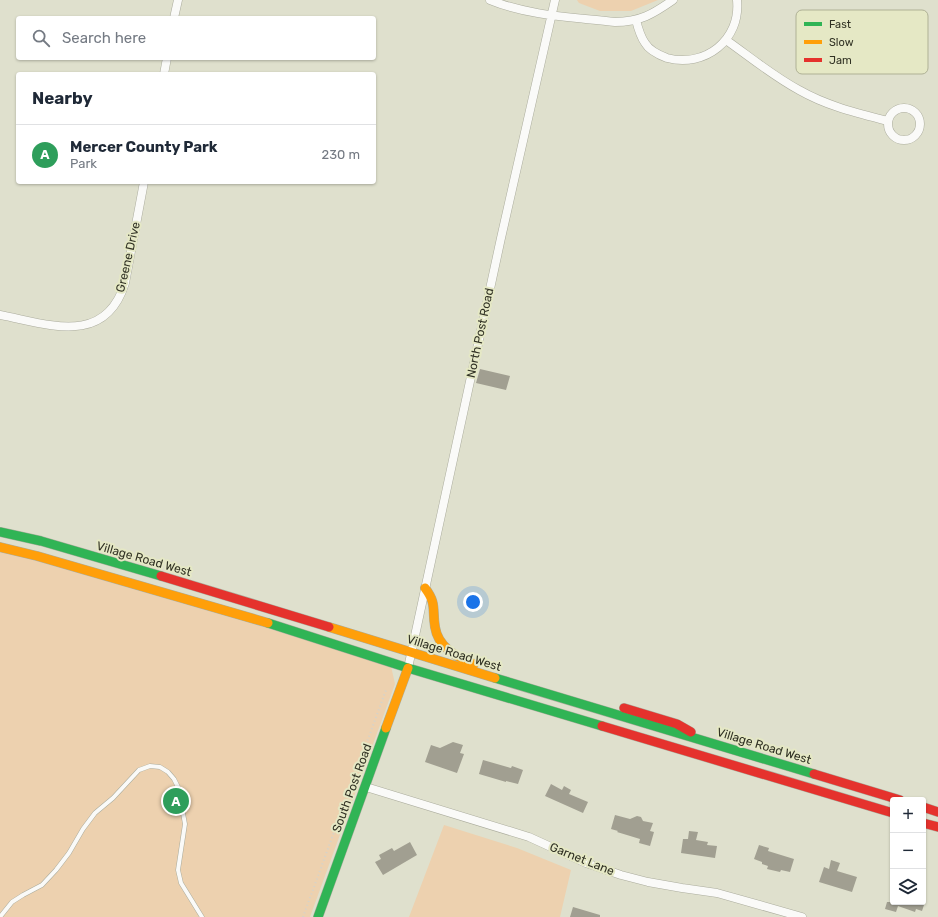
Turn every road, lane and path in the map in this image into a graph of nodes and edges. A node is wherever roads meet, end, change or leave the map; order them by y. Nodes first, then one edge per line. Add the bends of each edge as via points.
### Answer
1 (178, 0) edge
2 (490, 0) edge
3 (555, 0) edge
4 (674, 0) edge
5 (737, 0) edge
6 (552, 15) junction
7 (174, 16) edge
8 (636, 20) junction
9 (726, 40) junction
10 (167, 60) edge
11 (164, 72) edge
12 (888, 120) dead end
13 (144, 184) edge
14 (0, 314) edge
15 (0, 532) edge
16 (0, 547) edge
17 (425, 588) junction
18 (412, 653) junction
19 (408, 668) junction
20 (386, 690) dead end
21 (710, 742) junction
22 (366, 787) junction
23 (890, 797) edge
24 (926, 808) edge
25 (890, 812) edge
26 (938, 812) edge
27 (926, 824) edge
28 (938, 827) edge
29 (0, 917) edge
30 (202, 917) edge
31 (303, 917) edge
32 (318, 917) edge
33 (802, 917) edge

1 - 7 street
2 - 6 street via 502,5
3 - 6 street, North Post Road
4 - 8 street
5 - 9 street via 736,19
6 - 8 street via 615,22
6 - 17 street, North Post Road
8 - 9 street via 645,45 675,60 696,59
9 - 12 street via 799,91 852,112
10 - 11 street
13 - 14 street, Greene Drive via 125,283 115,305 106,314 88,324 65,327
15 - 18 main road, Village Road West via 240,599
16 - 19 main road via 236,613
17 - 18 street, North Post Road
17 - 21 main road via 434,602 435,628 440,640 449,652 463,660 677,724
18 - 19 street, North Post Road
18 - 21 main road, Village Road West
19 - 22 main road, South Post Road
19 - 25 main road
20 - 31 path
21 - 23 main road, Village Road West
22 - 32 main road, South Post Road
22 - 33 street, Garnet Lane via 529,838 621,875 730,896
24 - 26 main road
27 - 28 main road
29 - 30 lane via 12,902 42,885 52,875 96,813 139,770 150,766 160,767 168,772 178,788 185,824 178,870 181,883

